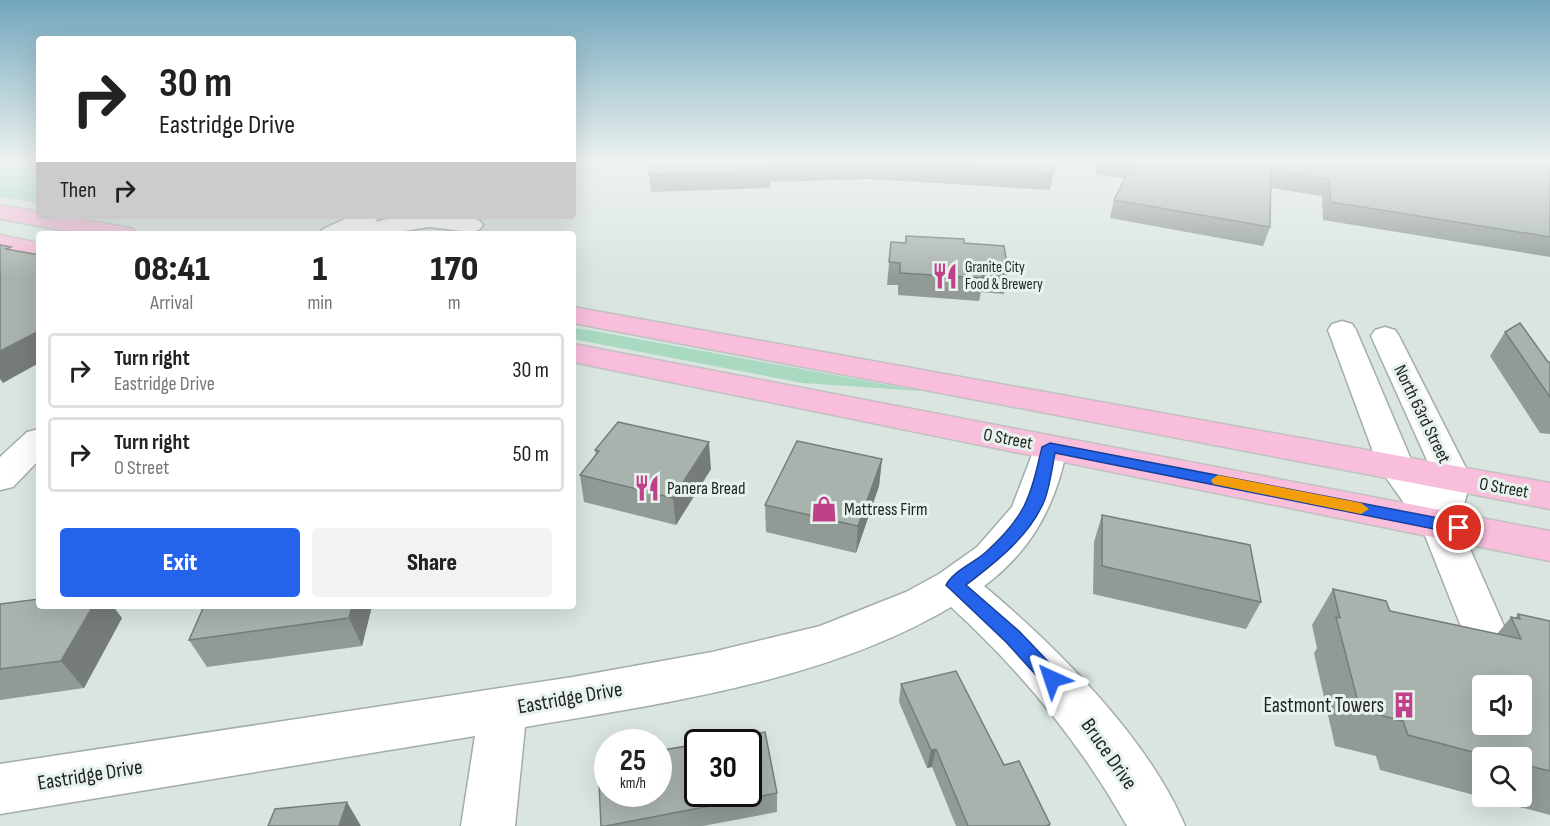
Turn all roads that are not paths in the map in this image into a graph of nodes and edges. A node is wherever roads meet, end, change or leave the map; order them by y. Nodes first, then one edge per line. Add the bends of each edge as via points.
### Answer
1 (0, 212) edge
2 (36, 218) edge
3 (40, 219) edge
4 (386, 219) edge
5 (471, 225) dead end
6 (364, 228) edge
7 (108, 231) edge
8 (348, 231) edge
9 (0, 242) edge
10 (36, 249) edge
11 (576, 316) edge
12 (1342, 330) dead end
13 (1385, 336) dead end
14 (576, 354) edge
15 (36, 443) edge
16 (1050, 447) junction
17 (1397, 468) junction
18 (0, 478) edge
19 (1454, 478) junction
20 (1550, 496) edge
21 (1440, 524) junction
22 (1550, 546) edge
23 (954, 585) junction
24 (1482, 626) dead end
25 (503, 710) junction
26 (0, 789) edge
27 (488, 826) edge
28 (1158, 826) edge

1 - 2 main road
3 - 7 main road
4 - 6 street
5 - 6 street via 444,219 412,219
6 - 8 street
9 - 10 main road
11 - 17 main road, O Street
12 - 17 street
13 - 19 street, North 63rd Street
14 - 16 main road, O Street
15 - 18 street
16 - 21 main road, O Street
16 - 23 street, Eastridge Drive via 1037,500 1022,525 991,558
17 - 19 main road, O Street
17 - 21 street
19 - 20 main road, O Street
19 - 21 street, North 63rd Street
21 - 22 main road, O Street
21 - 24 street
23 - 25 street, Eastridge Drive via 864,631 788,655
23 - 28 street, Bruce Drive via 1012,636 1065,694 1112,754
25 - 26 street, Eastridge Drive
25 - 27 street

